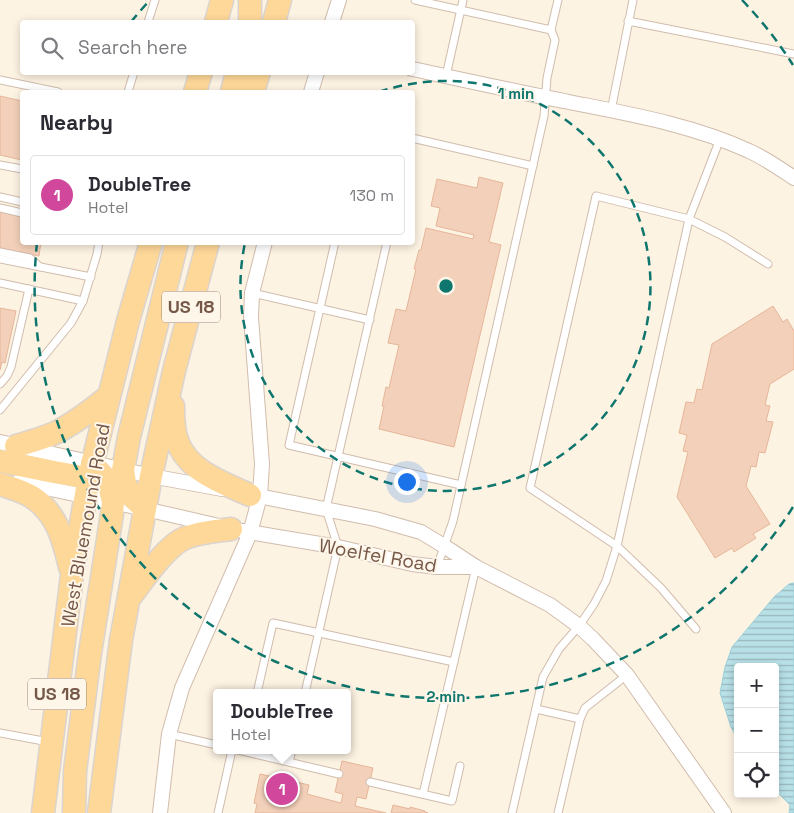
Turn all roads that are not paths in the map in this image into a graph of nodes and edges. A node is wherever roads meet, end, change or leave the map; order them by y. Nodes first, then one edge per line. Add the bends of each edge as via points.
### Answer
1 (155, 0) edge
2 (222, 0) edge
3 (250, 0) edge
4 (280, 0) edge
5 (338, 0) edge
6 (416, 0) edge
7 (463, 0) edge
8 (558, 0) edge
9 (633, 0) edge
10 (461, 10) junction
11 (149, 20) edge
12 (217, 20) edge
13 (250, 20) edge
14 (275, 20) edge
15 (333, 20) edge
16 (628, 21) junction
17 (551, 30) junction
18 (794, 54) edge
19 (415, 70) edge
20 (133, 75) edge
21 (201, 75) edge
22 (202, 75) edge
23 (236, 75) edge
24 (258, 75) edge
25 (316, 75) edge
26 (446, 76) junction
27 (0, 80) edge
28 (48, 90) edge
29 (129, 90) edge
30 (196, 90) edge
31 (201, 90) edge
32 (232, 90) edge
33 (254, 90) edge
34 (312, 90) edge
35 (545, 97) junction
36 (611, 111) junction
37 (415, 139) edge
38 (720, 139) junction
39 (0, 165) edge
40 (532, 166) junction
41 (20, 169) edge
42 (794, 178) edge
43 (0, 197) edge
44 (20, 202) edge
45 (0, 208) edge
46 (20, 213) edge
47 (689, 219) junction
48 (98, 245) edge
49 (150, 245) edge
50 (177, 245) edge
51 (207, 245) edge
52 (264, 245) edge
53 (334, 245) edge
54 (386, 245) edge
55 (0, 252) edge
56 (0, 259) edge
57 (768, 264) dead end
58 (41, 268) junction
59 (90, 277) junction
60 (0, 282) edge
61 (29, 289) junction
62 (252, 293) junction
63 (83, 300) junction
64 (320, 309) junction
65 (370, 320) junction
66 (174, 371) junction
67 (0, 384) edge
68 (110, 396) junction
69 (0, 410) edge
70 (5, 450) edge
71 (338, 457) junction
72 (151, 476) junction
73 (0, 478) edge
74 (105, 482) junction
75 (0, 484) edge
76 (461, 485) junction
77 (255, 495) junction
78 (145, 509) junction
79 (326, 509) junction
80 (241, 531) junction
81 (444, 546) junction
82 (617, 546) junction
83 (338, 547) junction
84 (437, 567) junction
85 (476, 567) junction
86 (72, 575) junction
87 (129, 598) junction
88 (579, 626) junction
89 (696, 630) dead end
90 (318, 633) junction
91 (454, 662) junction
92 (627, 675) junction
93 (259, 689) edge
94 (306, 689) edge
95 (536, 709) junction
96 (580, 718) junction
97 (0, 733) edge
98 (169, 734) junction
99 (52, 742) junction
100 (213, 744) edge
101 (231, 754) edge
102 (255, 754) edge
103 (291, 754) edge
104 (289, 762) junction
105 (460, 766) dead end
106 (339, 774) dead end
107 (370, 782) dead end
108 (423, 794) junction
109 (43, 813) edge
110 (74, 813) edge
111 (99, 813) edge
112 (160, 813) edge
113 (218, 813) edge
114 (512, 813) edge
115 (558, 813) edge
116 (724, 813) edge

1 - 11 lane
2 - 12 main road
3 - 13 main road
4 - 14 main road
5 - 15 street
6 - 10 lane
7 - 10 lane
8 - 17 lane
9 - 16 lane
10 - 17 lane
10 - 26 lane
16 - 18 lane
16 - 36 lane
17 - 35 lane via 555,40
19 - 26 street
20 - 29 lane
21 - 30 main road
22 - 31 main road
23 - 32 main road
24 - 33 main road
25 - 34 street
26 - 35 street
27 - 28 lane
35 - 36 street
35 - 40 lane via 544,116
36 - 38 street
37 - 40 lane
38 - 42 street via 750,151
38 - 47 lane
39 - 41 lane
40 - 76 lane
43 - 44 lane
45 - 46 lane
47 - 57 lane
47 - 82 lane
47 - 82 lane via 596,196 532,478 530,488
48 - 59 lane
49 - 68 main road, West Bluemound Road / US 18
50 - 74 main road via 129,437
51 - 66 main road, US 18
52 - 62 street
53 - 64 lane
54 - 65 lane
55 - 58 lane via 30,258
56 - 58 lane
58 - 59 lane
59 - 63 lane
60 - 61 lane
61 - 63 lane
61 - 67 lane via 11,367
62 - 64 lane
62 - 77 street via 262,464
63 - 69 lane via 71,323
64 - 65 lane
64 - 71 lane via 289,445
65 - 71 lane
66 - 72 main road, US 18
66 - 77 main road via 174,424 183,452 205,474
68 - 70 main road via 57,432
68 - 74 main road, West Bluemound Road / US 18
70 - 74 main road via 54,472
71 - 76 lane
71 - 79 lane
72 - 74 main road via 137,482
72 - 77 street, Woelfel Road
72 - 78 main road, US 18
73 - 74 street
74 - 78 main road
74 - 86 main road, West Bluemound Road / US 18
74 - 110 main road via 109,539 90,653 75,771
75 - 86 main road via 32,497 48,512 58,526
76 - 81 lane
77 - 79 street, Woelfel Road
77 - 80 street
78 - 80 street, Woelfel Road
78 - 87 main road, US 18
79 - 81 street, Woelfel Road via 420,532
79 - 83 lane
80 - 83 street, Woelfel Road
80 - 87 main road via 202,533 183,539 164,554
80 - 98 street via 182,688
81 - 84 lane
81 - 85 street, Woelfel Road
82 - 88 lane via 606,581
82 - 89 lane via 661,588
83 - 84 street, Woelfel Road
83 - 90 lane
84 - 85 street, Woelfel Road
85 - 88 street via 550,605
85 - 91 lane
86 - 99 main road, West Bluemound Road / US 18
87 - 111 main road, US 18 via 120,640
88 - 92 street
88 - 95 lane via 559,649 543,677
90 - 91 lane
90 - 93 lane via 272,623
90 - 94 lane
91 - 108 lane
92 - 96 lane via 585,708
92 - 116 street
95 - 96 lane
95 - 114 lane
96 - 115 lane
97 - 99 lane
98 - 100 lane
98 - 112 street
99 - 109 main road, West Bluemound Road / US 18
101 - 113 lane
102 - 104 lane
103 - 104 lane
104 - 106 lane
105 - 108 lane via 452,801
107 - 108 lane

